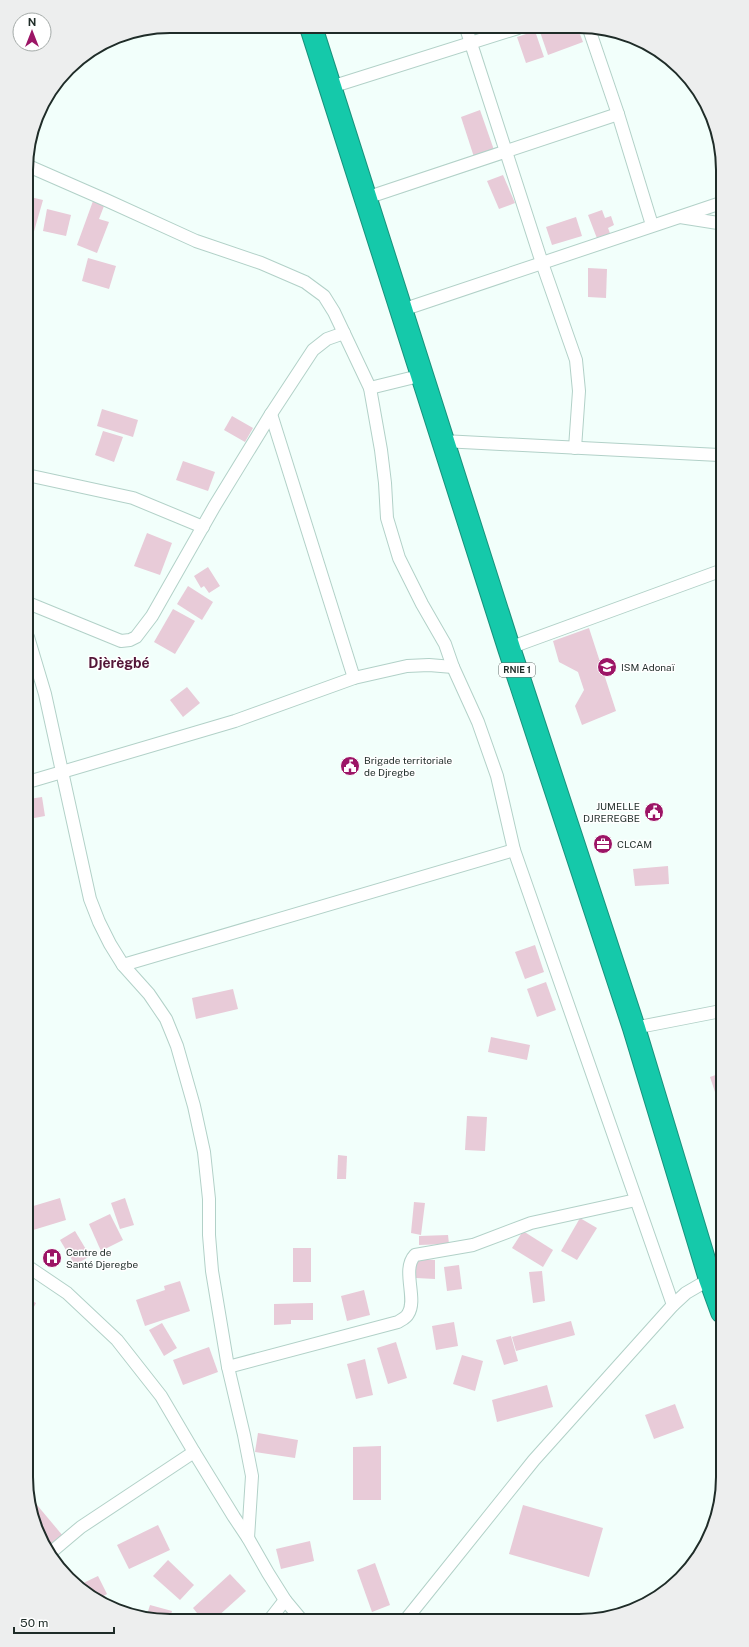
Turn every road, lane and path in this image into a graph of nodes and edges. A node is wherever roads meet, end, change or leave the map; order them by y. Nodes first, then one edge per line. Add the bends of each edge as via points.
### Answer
1 (314, 33) edge
2 (468, 33) edge
3 (502, 33) edge
4 (591, 33) edge
5 (471, 43) junction
6 (331, 87) junction
7 (618, 114) junction
8 (506, 151) junction
9 (33, 168) edge
10 (366, 198) junction
11 (716, 205) edge
12 (679, 216) junction
13 (716, 223) edge
14 (652, 226) junction
15 (542, 263) junction
16 (402, 310) junction
17 (344, 333) junction
18 (422, 375) junction
19 (370, 388) junction
20 (271, 414) junction
21 (443, 441) junction
22 (575, 448) junction
23 (716, 455) edge
24 (33, 476) edge
25 (203, 527) junction
26 (716, 572) edge
27 (33, 605) edge
28 (509, 648) junction
29 (33, 655) edge
30 (453, 667) junction
31 (354, 678) junction
32 (61, 773) junction
33 (33, 781) edge
34 (514, 850) junction
35 (123, 965) junction
36 (716, 1012) edge
37 (634, 1028) junction
38 (636, 1200) junction
39 (33, 1270) edge
40 (710, 1279) junction
41 (716, 1296) edge
42 (673, 1305) junction
43 (228, 1367) junction
44 (194, 1452) junction
45 (248, 1538) junction
46 (54, 1550) edge
47 (285, 1600) junction
48 (273, 1614) edge
49 (297, 1614) edge
50 (410, 1614) edge

1 - 6 highway, RNIE 1
2 - 5 street
3 - 5 street
4 - 7 street
5 - 6 street
5 - 8 street
6 - 10 highway, RNIE 1
7 - 8 street
7 - 14 street
8 - 10 street
8 - 15 street
9 - 17 street via 196,241 261,263 305,282 324,296
10 - 16 highway, RNIE 1
11 - 12 street
12 - 13 street
12 - 14 street
14 - 15 street
15 - 16 street
15 - 22 street via 576,360 579,391
16 - 18 highway, RNIE 1
17 - 19 street
17 - 20 street via 327,339 313,350
18 - 19 street
18 - 21 highway, RNIE 1
19 - 30 street via 382,456 387,518 391,532 399,558 445,644
20 - 25 street
20 - 31 street
21 - 22 street
21 - 28 highway, RNIE 1
22 - 23 street
24 - 25 street via 133,498
25 - 27 street via 152,616 136,637 130,640 121,641
26 - 28 street
28 - 37 highway, RNIE 1
29 - 32 street via 45,694
30 - 31 street via 407,666
30 - 34 street via 478,722 497,776
31 - 32 street via 235,721
32 - 33 street
32 - 35 street via 90,899 104,933
34 - 35 street
34 - 38 street
35 - 43 street via 166,1018 194,1106 204,1152 212,1272
36 - 37 street
37 - 40 highway, RNIE 1
38 - 42 street
38 - 43 street via 532,1223 473,1245 415,1255 410,1266 411,1308 408,1316 398,1322
39 - 44 street via 66,1293 117,1340 162,1396
40 - 41 highway, RNIE 1
40 - 42 street via 686,1293
42 - 50 street via 534,1460
43 - 45 street via 252,1476
44 - 45 street
44 - 46 street via 81,1527
45 - 47 street
47 - 48 street
47 - 49 street

